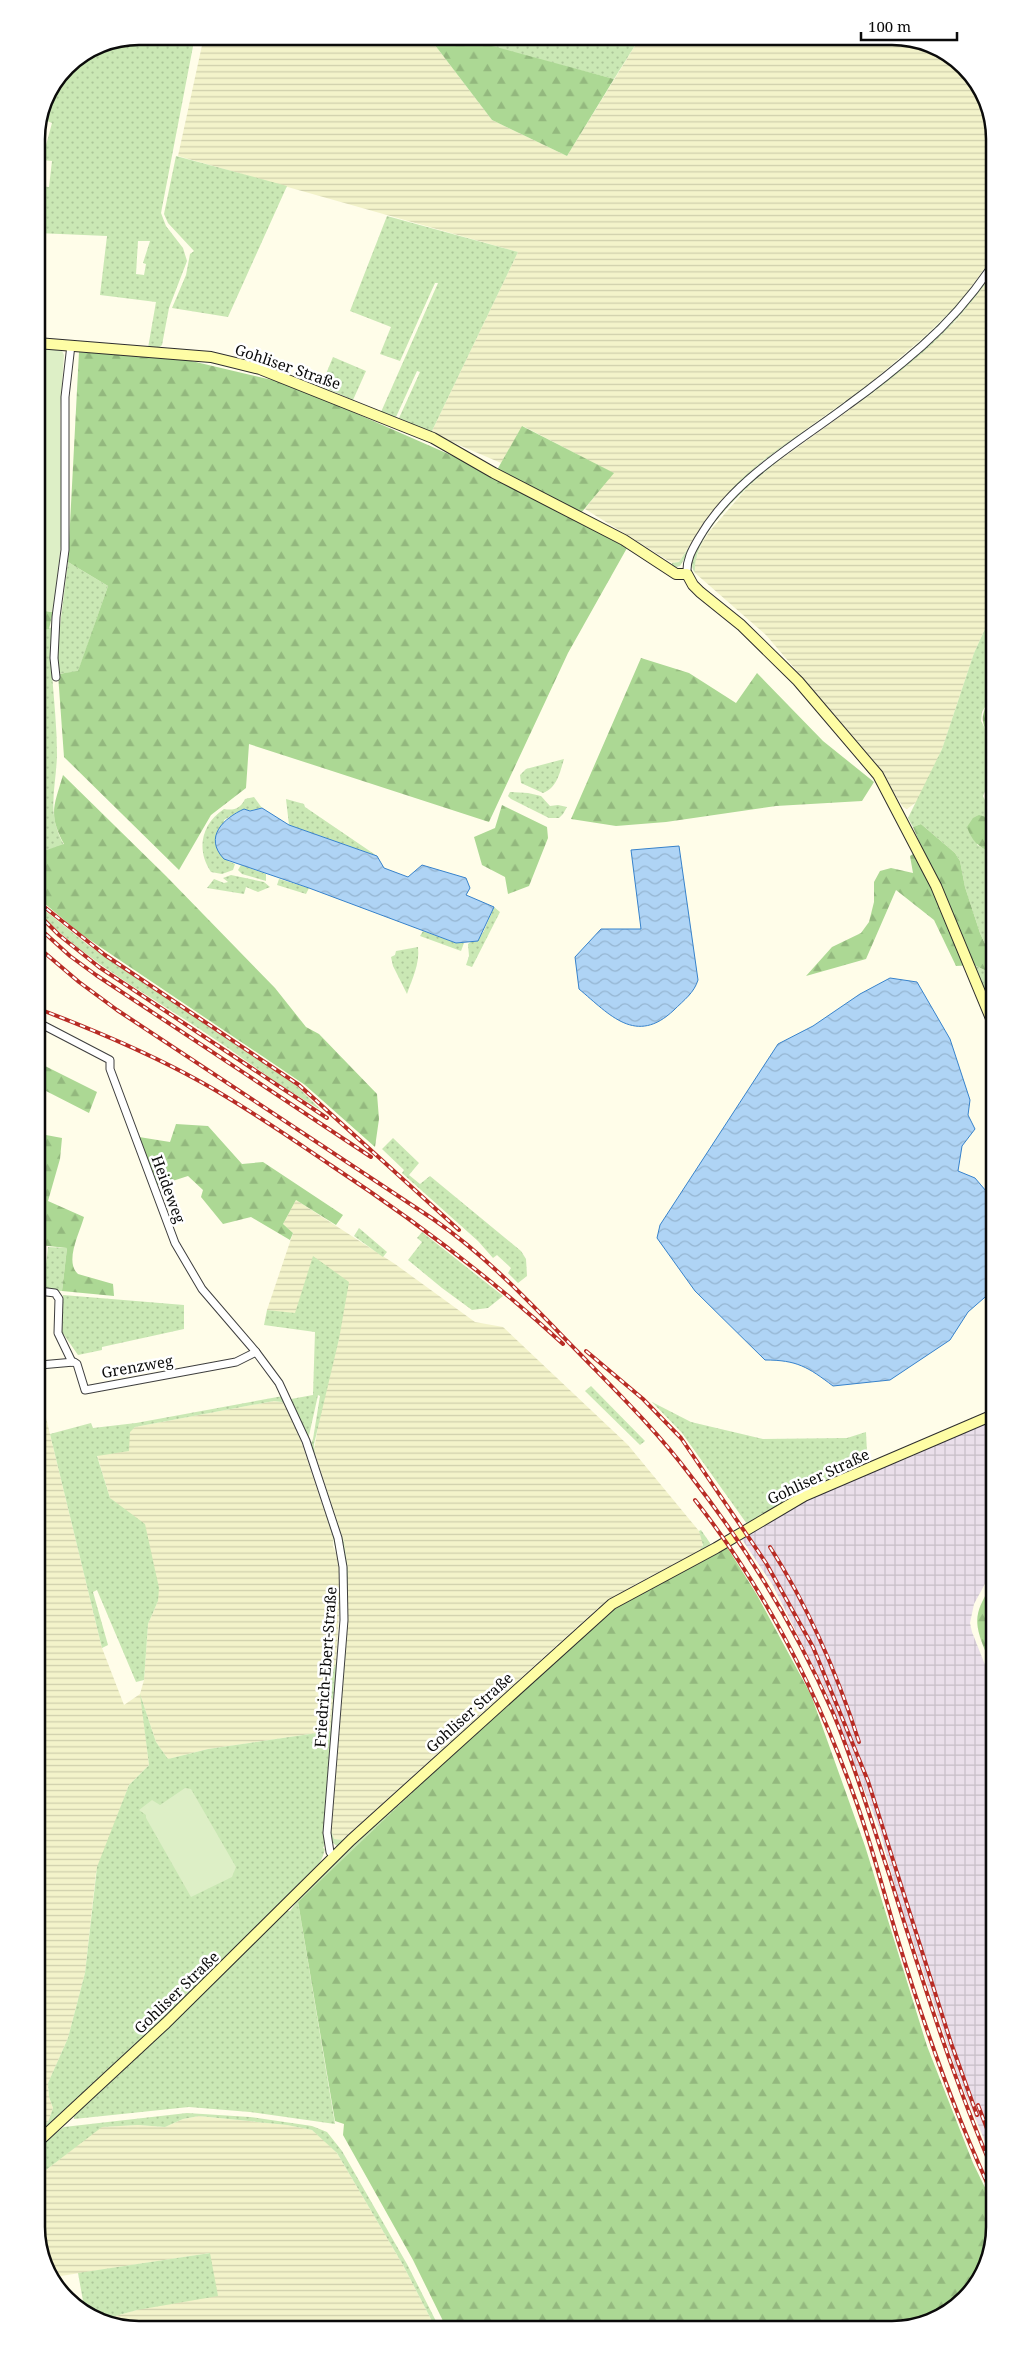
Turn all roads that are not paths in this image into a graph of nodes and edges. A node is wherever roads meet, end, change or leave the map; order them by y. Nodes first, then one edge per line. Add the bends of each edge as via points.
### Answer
1 (986, 274) edge
2 (45, 344) edge
3 (71, 346) junction
4 (687, 574) junction
5 (56, 677) dead end
6 (986, 1007) edge
7 (45, 1026) edge
8 (45, 1292) edge
9 (233, 1324) joint
10 (256, 1352) junction
11 (72, 1362) junction
12 (45, 1365) edge
13 (986, 1418) edge
14 (334, 1857) junction
15 (45, 2136) edge

1 - 4 street via 955,315 921,347 847,406 763,466 729,498 697,542 687,563
2 - 3 street, Gohliser Straße
3 - 4 street, Gohliser Straße via 211,357 272,373 433,438 624,540 676,574
3 - 5 street via 65,398 65,550 56,617
4 - 6 street via 700,592 747,631 798,681 878,775 936,886
7 - 9 street, Heideweg via 110,1060 110,1069 175,1243 202,1289
8 - 11 street via 55,1293 59,1299 58,1333
9 - 10 street, Friedrich-Ebert-Straße
10 - 11 street, Grenzweg via 236,1362 85,1390 77,1364
10 - 14 street, Friedrich-Ebert-Straße via 279,1383 306,1441 342,1558 343,1639 327,1833
11 - 12 street
13 - 14 street, Gohliser Straße via 804,1496 708,1552 623,1596 577,1634
14 - 15 street, Gohliser Straße via 166,2023

